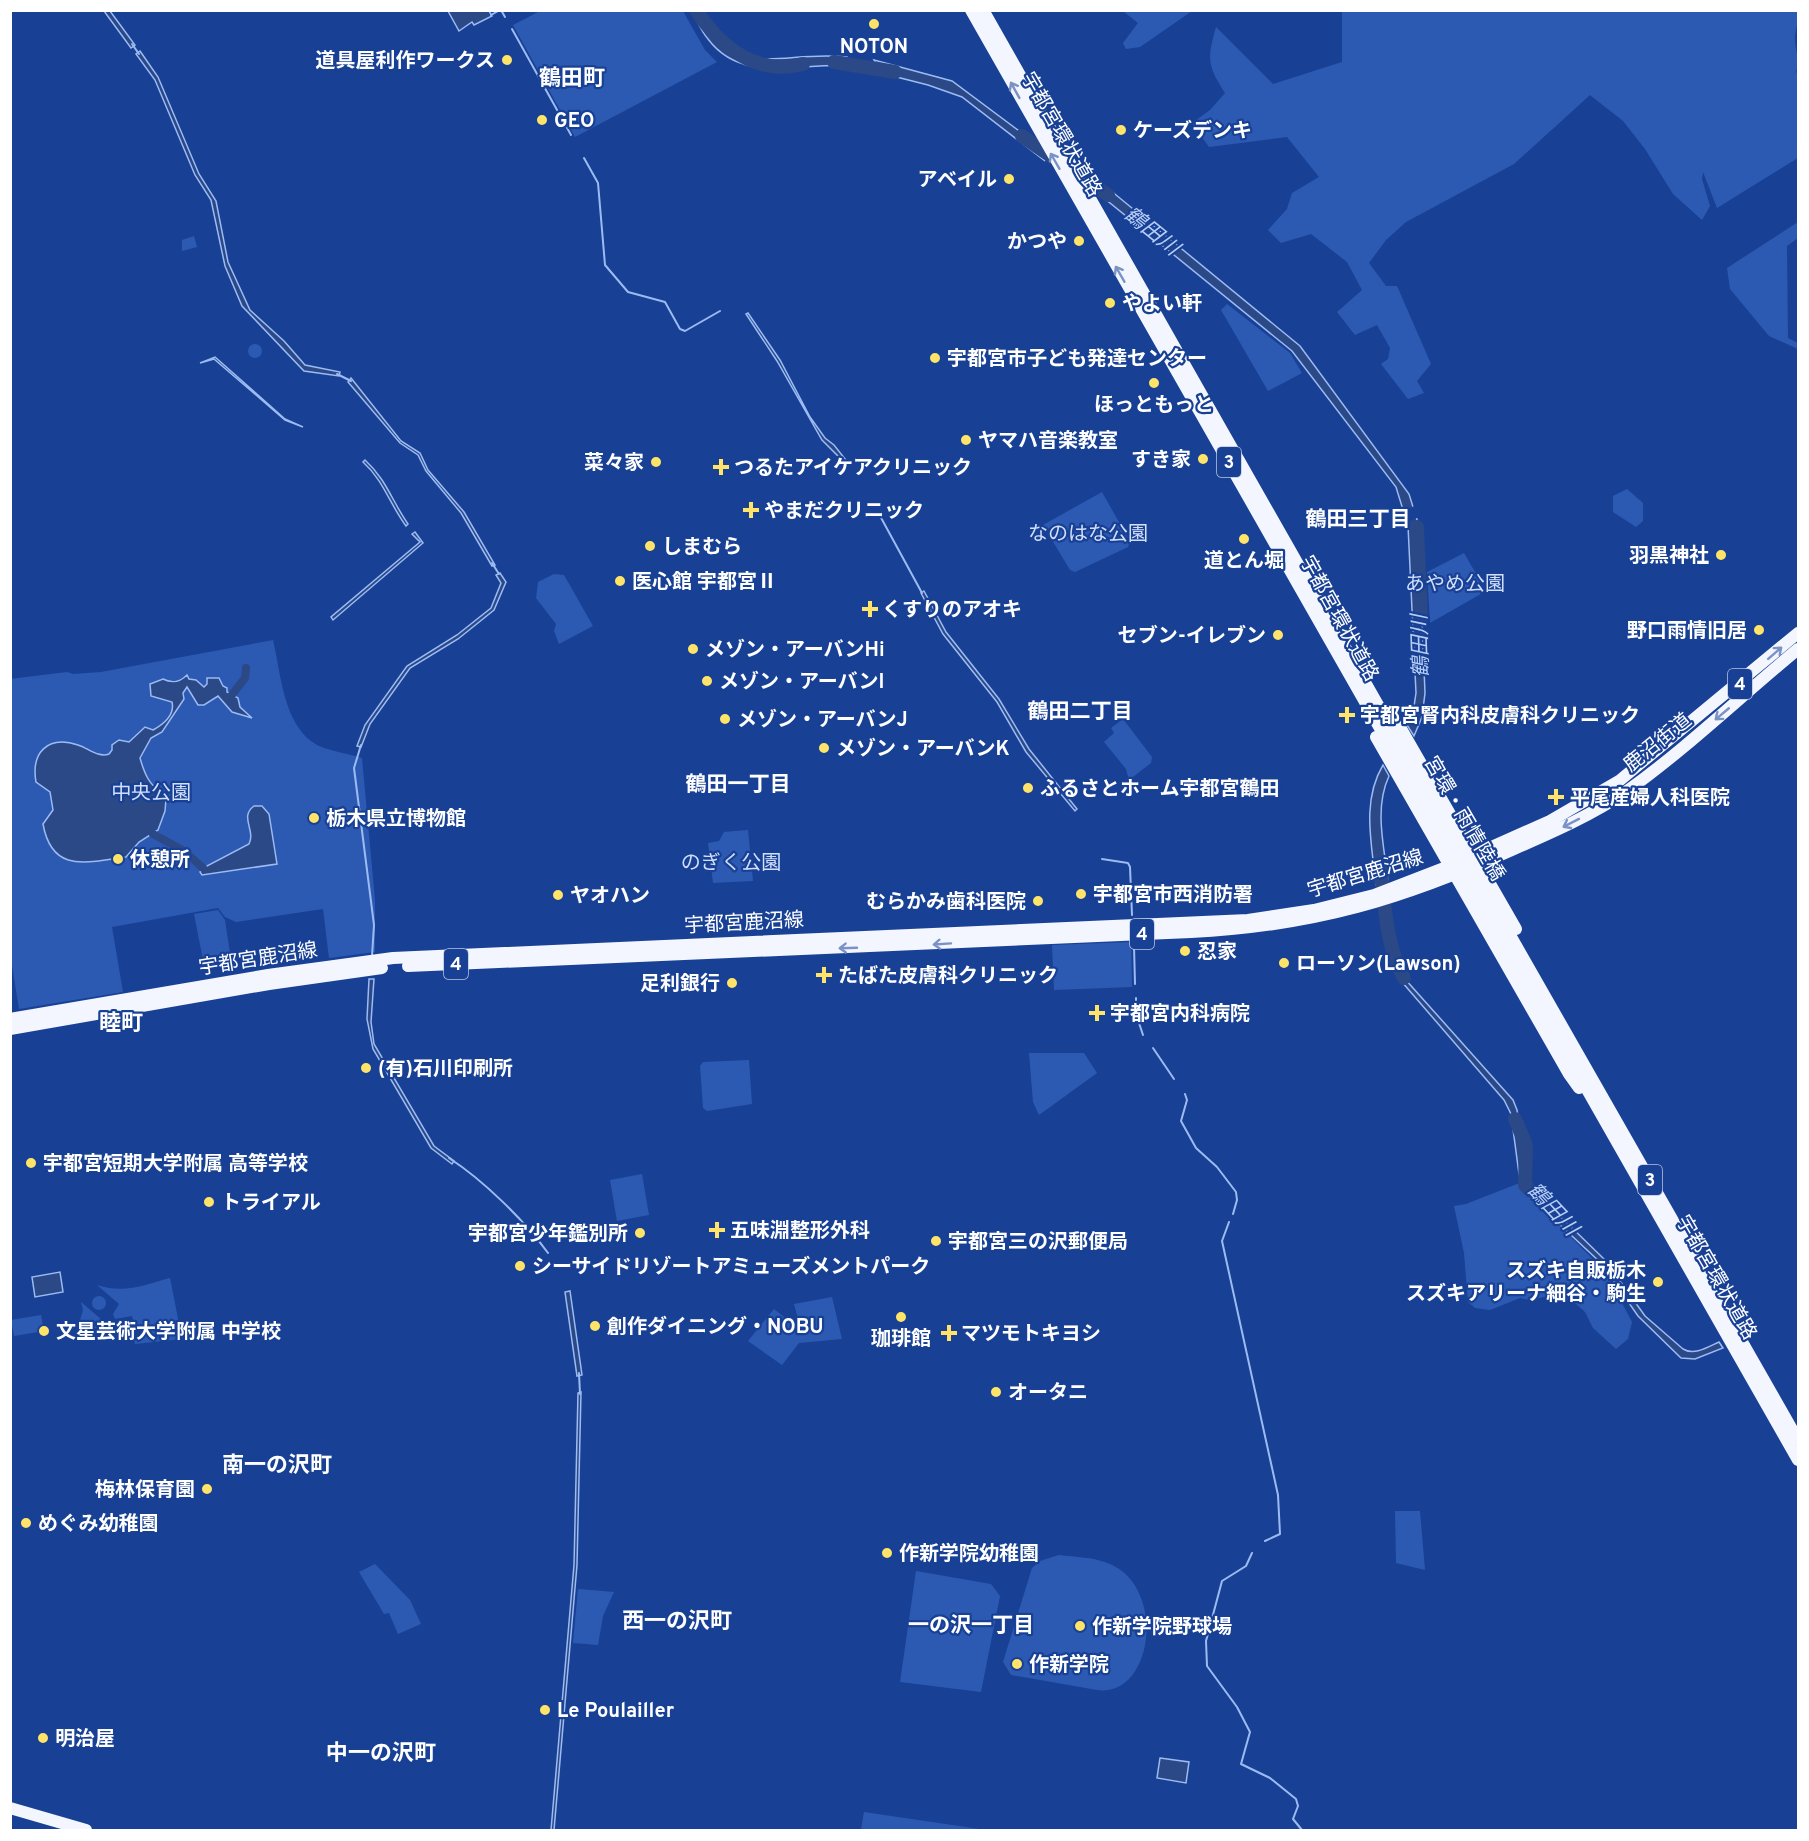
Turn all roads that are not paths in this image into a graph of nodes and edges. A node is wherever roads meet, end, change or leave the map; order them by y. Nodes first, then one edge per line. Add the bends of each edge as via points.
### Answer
1 (970, 10) edge
2 (982, 10) edge
3 (1798, 633) edge
4 (1798, 649) edge
5 (1392, 740) junction
6 (1477, 860) junction
7 (1451, 871) junction
8 (1392, 893) joint
9 (1375, 899) junction
10 (1498, 923) joint
11 (10, 1019) edge
12 (10, 1029) edge
13 (1609, 1118) junction
14 (1798, 1440) edge
15 (1798, 1460) edge
16 (10, 1808) edge
17 (86, 1830) edge

5 -> 1 main road, 宇都宮環状道路 / 3 via 1334,649
2 - 5 main road, 宇都宮環状道路 / 3 via 1330,620
6 -> 3 main road, 鹿沼街道 / 4 via 1619,781
4 -> 6 main road, 鹿沼街道 / 4 via 1625,792 1574,822
5 - 6 main road, 3 via 1411,746
5 - 7 main road, 3 via 1396,773
5 - 10 main road, 宮環・雨情陸橋 / 3, bridge
6 - 7 main road, 鹿沼街道 / 4
6 - 13 main road, 3 via 1567,1021
7 - 8 main road, 鹿沼街道 / 4
7 - 13 main road, 3 via 1569,1074
8 - 9 main road, 宇都宮鹿沼線 / 4
9 - 11 main road, 宇都宮鹿沼線 / 4 via 1248,920 393,958
9 -> 12 main road, 宇都宮鹿沼線 / 4 via 1316,919 1249,929 394,966
10 - 13 main road, 宇都宮環状道路 / 3
13 - 14 main road, 宇都宮環状道路 / 3
13 - 15 main road, 宇都宮環状道路 / 3
16 - 17 main road

